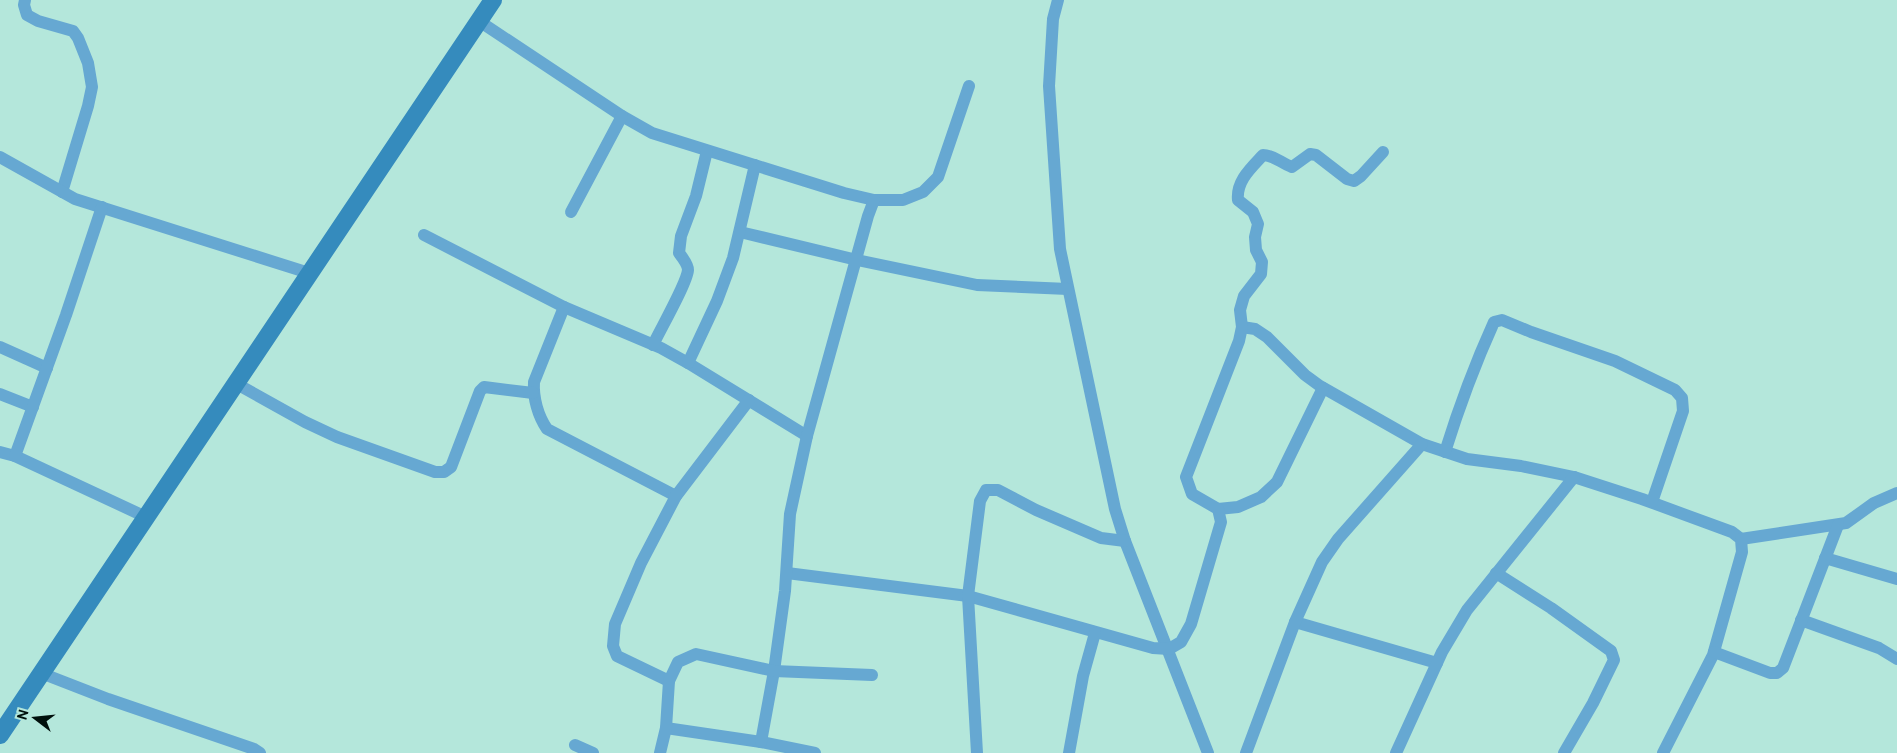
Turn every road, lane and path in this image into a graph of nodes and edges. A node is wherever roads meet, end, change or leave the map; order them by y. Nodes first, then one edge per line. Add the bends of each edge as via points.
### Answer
1 (25, 0) edge
2 (493, 0) edge
3 (1058, 0) edge
4 (479, 21) junction
5 (969, 86) dead end
6 (622, 116) junction
7 (707, 151) junction
8 (1383, 152) dead end
9 (0, 157) edge
10 (755, 165) junction
11 (62, 192) junction
12 (874, 200) junction
13 (102, 207) junction
14 (570, 212) dead end
15 (740, 232) junction
16 (424, 235) dead end
17 (857, 260) junction
18 (309, 273) junction
19 (1068, 289) junction
20 (564, 308) junction
21 (1242, 327) junction
22 (653, 345) junction
23 (0, 347) edge
24 (688, 363) junction
25 (47, 368) junction
26 (235, 383) junction
27 (1323, 388) junction
28 (533, 393) junction
29 (0, 394) edge
30 (749, 400) junction
31 (32, 407) junction
32 (807, 436) junction
33 (1422, 444) junction
34 (0, 452) edge
35 (1445, 452) junction
36 (15, 456) junction
37 (1574, 477) junction
38 (1897, 493) edge
39 (676, 496) junction
40 (1652, 502) junction
41 (1218, 509) junction
42 (146, 517) junction
43 (1838, 525) junction
44 (1741, 539) junction
45 (1125, 541) junction
46 (1825, 558) junction
47 (787, 573) junction
48 (1496, 574) junction
49 (1897, 579) edge
50 (968, 596) junction
51 (1801, 620) junction
52 (1295, 622) junction
53 (1095, 633) junction
54 (1169, 649) junction
55 (1714, 652) junction
56 (1897, 659) edge
57 (1437, 663) junction
58 (774, 671) junction
59 (41, 673) junction
60 (872, 675) dead end
61 (669, 681) junction
62 (666, 728) junction
63 (0, 735) edge
64 (761, 742) junction
65 (575, 745) dead end
66 (260, 753) edge
67 (593, 753) edge
68 (660, 753) edge
69 (815, 753) edge
70 (977, 753) edge
71 (1069, 753) edge
72 (1208, 753) edge
73 (1246, 753) edge
74 (1396, 753) edge
75 (1564, 753) edge
76 (1663, 753) edge

1 - 11 street via 27,15 73,31 88,63 92,86 88,106
2 - 4 main road
3 - 19 street via 1053,19 1049,86 1060,248
4 - 6 street
4 - 18 main road
5 - 12 street via 938,177 923,192 903,200
6 - 7 street via 652,133
6 - 14 street
7 - 10 street
7 - 22 street via 696,196 681,236 679,253 688,270
8 - 21 street via 1354,181 1310,154 1292,167 1271,155 1262,154 1245,175 1237,192 1238,200 1253,212 1258,224 1254,237 1262,262 1260,274 1244,296 1240,310
9 - 11 street
10 - 12 street
10 - 15 street
11 - 13 street
12 - 17 street
13 - 18 street
13 - 25 street
15 - 17 street
15 - 24 street via 717,301
16 - 20 street
17 - 19 street via 977,285
17 - 32 street
18 - 26 main road
19 - 45 street via 1115,509
20 - 22 street
20 - 28 street via 534,382
21 - 27 street via 1255,329 1267,337 1305,375
21 - 41 street via 1186,477 1192,494
22 - 24 street
23 - 25 street
24 - 30 street
25 - 31 street
26 - 28 street via 337,437 435,472 451,468 484,387
26 - 42 main road
27 - 33 street
27 - 41 street via 1276,482 1261,497 1238,507
28 - 39 street via 546,429
29 - 31 street
30 - 32 street
30 - 39 street
31 - 36 street
32 - 47 street via 790,514
33 - 35 street
33 - 52 street via 1338,538 1322,562
34 - 36 street
35 - 37 street via 1467,459
35 - 40 street via 1494,322 1502,320 1614,361 1675,390 1682,398 1683,411
36 - 42 street
37 - 40 street
37 - 48 street
38 - 43 street
39 - 61 street via 641,563 615,624 613,646 617,656
40 - 44 street via 1732,532
41 - 54 street via 1221,522 1191,624 1181,642
42 - 59 main road
43 - 44 street
43 - 46 street
44 - 55 street via 1739,561
45 - 50 street via 1101,538 998,490 986,490 980,502
45 - 54 street
46 - 49 street
46 - 51 street
47 - 50 street
47 - 58 street
48 - 57 street via 1453,631
48 - 75 street via 1611,651 1614,660
50 - 53 street
50 - 70 street
51 - 55 street via 1783,668 1777,673
51 - 56 street via 1871,645
52 - 57 street
52 - 73 street
53 - 54 street
53 - 71 street via 1083,676
54 - 72 street
55 - 76 street
57 - 74 street
58 - 60 street
58 - 61 street via 696,654 678,662
58 - 64 street
59 - 63 main road
59 - 66 street
61 - 62 street
62 - 64 street
62 - 68 street
64 - 69 street
65 - 67 street

